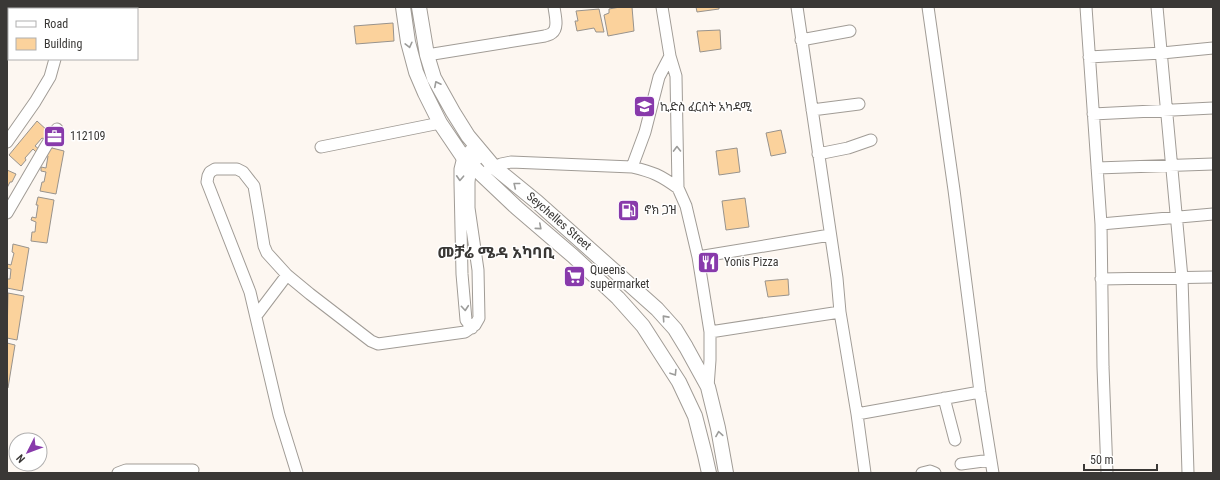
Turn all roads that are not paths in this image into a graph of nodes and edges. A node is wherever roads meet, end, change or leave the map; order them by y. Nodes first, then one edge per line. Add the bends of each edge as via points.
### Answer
1 (403, 7) edge
2 (419, 7) edge
3 (554, 7) edge
4 (662, 7) edge
5 (797, 7) edge
6 (928, 7) edge
7 (1086, 7) edge
8 (1157, 7) edge
9 (850, 32) dead end
10 (801, 40) junction
11 (1213, 48) edge
12 (1162, 53) junction
13 (427, 55) junction
14 (670, 56) junction
15 (1089, 57) junction
16 (55, 60) edge
17 (859, 104) dead end
18 (1213, 108) edge
19 (812, 110) junction
20 (1167, 110) junction
21 (1093, 114) junction
22 (440, 123) junction
23 (57, 129) dead end
24 (871, 140) dead end
25 (7, 142) edge
26 (321, 147) dead end
27 (479, 149) junction
28 (818, 154) junction
29 (1213, 164) edge
30 (471, 165) junction
31 (1172, 166) junction
32 (494, 167) junction
33 (632, 167) junction
34 (1097, 168) junction
35 (678, 188) junction
36 (7, 213) edge
37 (1213, 214) edge
38 (1177, 218) junction
39 (1101, 224) junction
40 (830, 235) junction
41 (698, 257) junction
42 (287, 275) junction
43 (1213, 277) edge
44 (1182, 278) junction
45 (1101, 279) junction
46 (840, 312) junction
47 (256, 316) junction
48 (472, 328) junction
49 (710, 332) junction
50 (708, 387) junction
51 (980, 392) junction
52 (944, 398) junction
53 (857, 414) junction
54 (955, 440) dead end
55 (991, 460) junction
56 (961, 464) dead end
57 (193, 470) dead end
58 (118, 473) edge
59 (297, 473) edge
60 (709, 473) edge
61 (726, 473) edge
62 (865, 473) edge
63 (922, 473) edge
64 (935, 473) edge
65 (993, 473) edge
66 (1107, 473) edge
67 (1188, 473) edge

1 -> 22 main road, Seychelles Street via 416,72
2 - 13 main road, Seychelles Street
3 - 13 street via 555,28 552,33 545,36
4 - 14 street
5 - 10 street
6 - 51 street
7 - 15 street
8 - 12 street
9 - 10 street
10 - 19 street
11 - 12 street
12 - 15 street
12 - 20 street
27 -> 13 main road, Seychelles Street via 452,112 434,78
14 - 33 street via 659,76
35 -> 14 street via 676,76
15 - 21 street
16 - 25 street via 50,77
17 - 19 street
18 - 20 street
19 - 28 street
20 - 21 street
20 - 31 street
21 - 34 street
22 - 26 street
22 - 30 main road, Seychelles Street
23 - 36 street
24 - 28 street
27 - 30 street
27 - 32 main road, Seychelles Street
28 - 40 street
29 - 31 street
30 - 32 street
30 - 48 street via 469,208 479,295 479,318
30 -> 48 street via 460,169 460,183 462,274 466,320
30 -> 60 main road, Seychelles Street via 618,298 643,326 679,382 695,416
31 - 34 street
31 - 38 street
32 - 33 street via 511,162
50 -> 32 main road, Seychelles Street via 675,329 657,310 537,202
33 - 35 street via 651,171
34 - 39 street
35 - 41 street via 686,206
37 - 38 street
38 - 39 street
38 - 44 street
39 - 45 street
40 - 41 street
40 - 46 street
41 - 49 street
42 - 47 street
42 - 47 street via 273,261 264,246 254,186 247,176 237,169 215,169 210,172 207,182 250,292
42 - 48 street via 361,334 378,344 465,332
43 - 44 street
44 - 45 street
44 - 67 street
45 - 66 street
46 - 49 street
46 - 53 street
47 - 59 street via 279,415
49 - 50 street
61 -> 50 main road, Seychelles Street
51 - 52 street
51 - 55 street
52 - 53 street
52 - 54 street
53 - 62 street
55 - 56 street
55 - 65 street
57 - 58 street via 126,470
63 - 64 street

